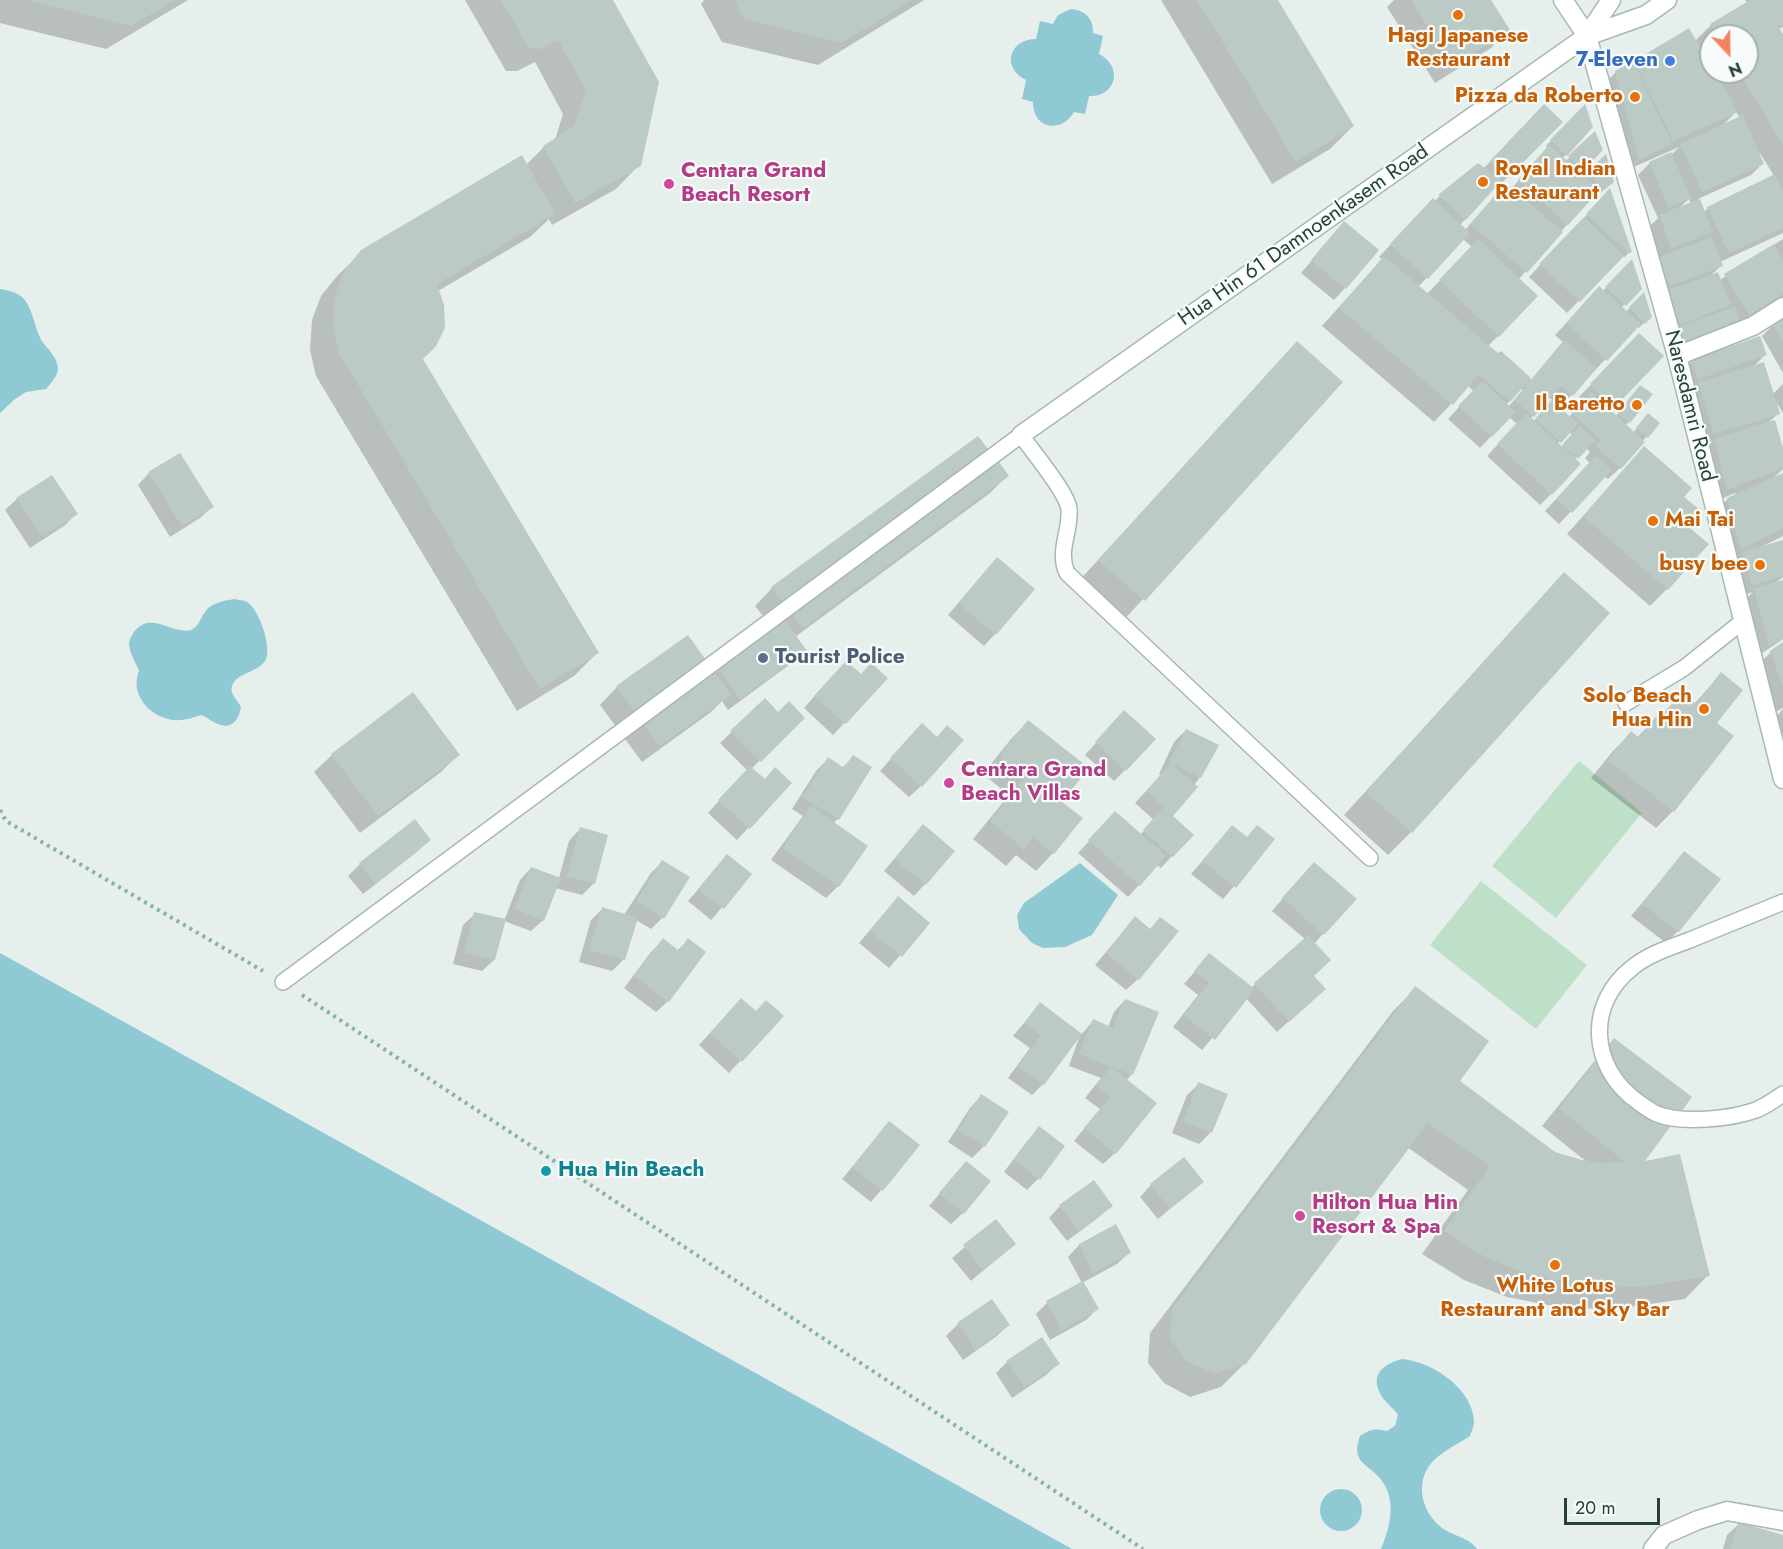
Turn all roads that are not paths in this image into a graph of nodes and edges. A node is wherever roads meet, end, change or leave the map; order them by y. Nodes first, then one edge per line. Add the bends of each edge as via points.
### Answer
1 (1563, 0) edge
2 (1611, 0) edge
3 (1667, 0) edge
4 (1587, 36) junction
5 (1783, 307) edge
6 (1677, 356) junction
7 (1021, 435) junction
8 (1743, 621) junction
9 (1626, 703) dead end
10 (1783, 779) edge
11 (1370, 858) dead end
12 (1783, 902) edge
13 (283, 982) road end
14 (1783, 1094) edge
15 (1783, 1521) edge
16 (1653, 1549) edge

1 - 4 street, Naresdamri Road
2 - 4 street, Hua Hin 61 Damnoenkasem Road
3 - 4 street, Hua Hin 61 Damnoenkasem Road via 1646,15
4 - 6 street, Naresdamri Road
4 - 7 street, Hua Hin 61 Damnoenkasem Road
5 - 6 street via 1753,326
6 - 8 street, Naresdamri Road
7 - 11 lane via 1066,498 1069,516 1062,563 1066,573
7 - 13 lane
8 - 9 lane via 1684,668
8 - 10 street, Naresdamri Road
12 - 14 lane via 1633,967 1610,991 1599,1027 1602,1053 1617,1083 1625,1093 1664,1117 1694,1119 1748,1113
15 - 16 street via 1727,1511 1665,1535

